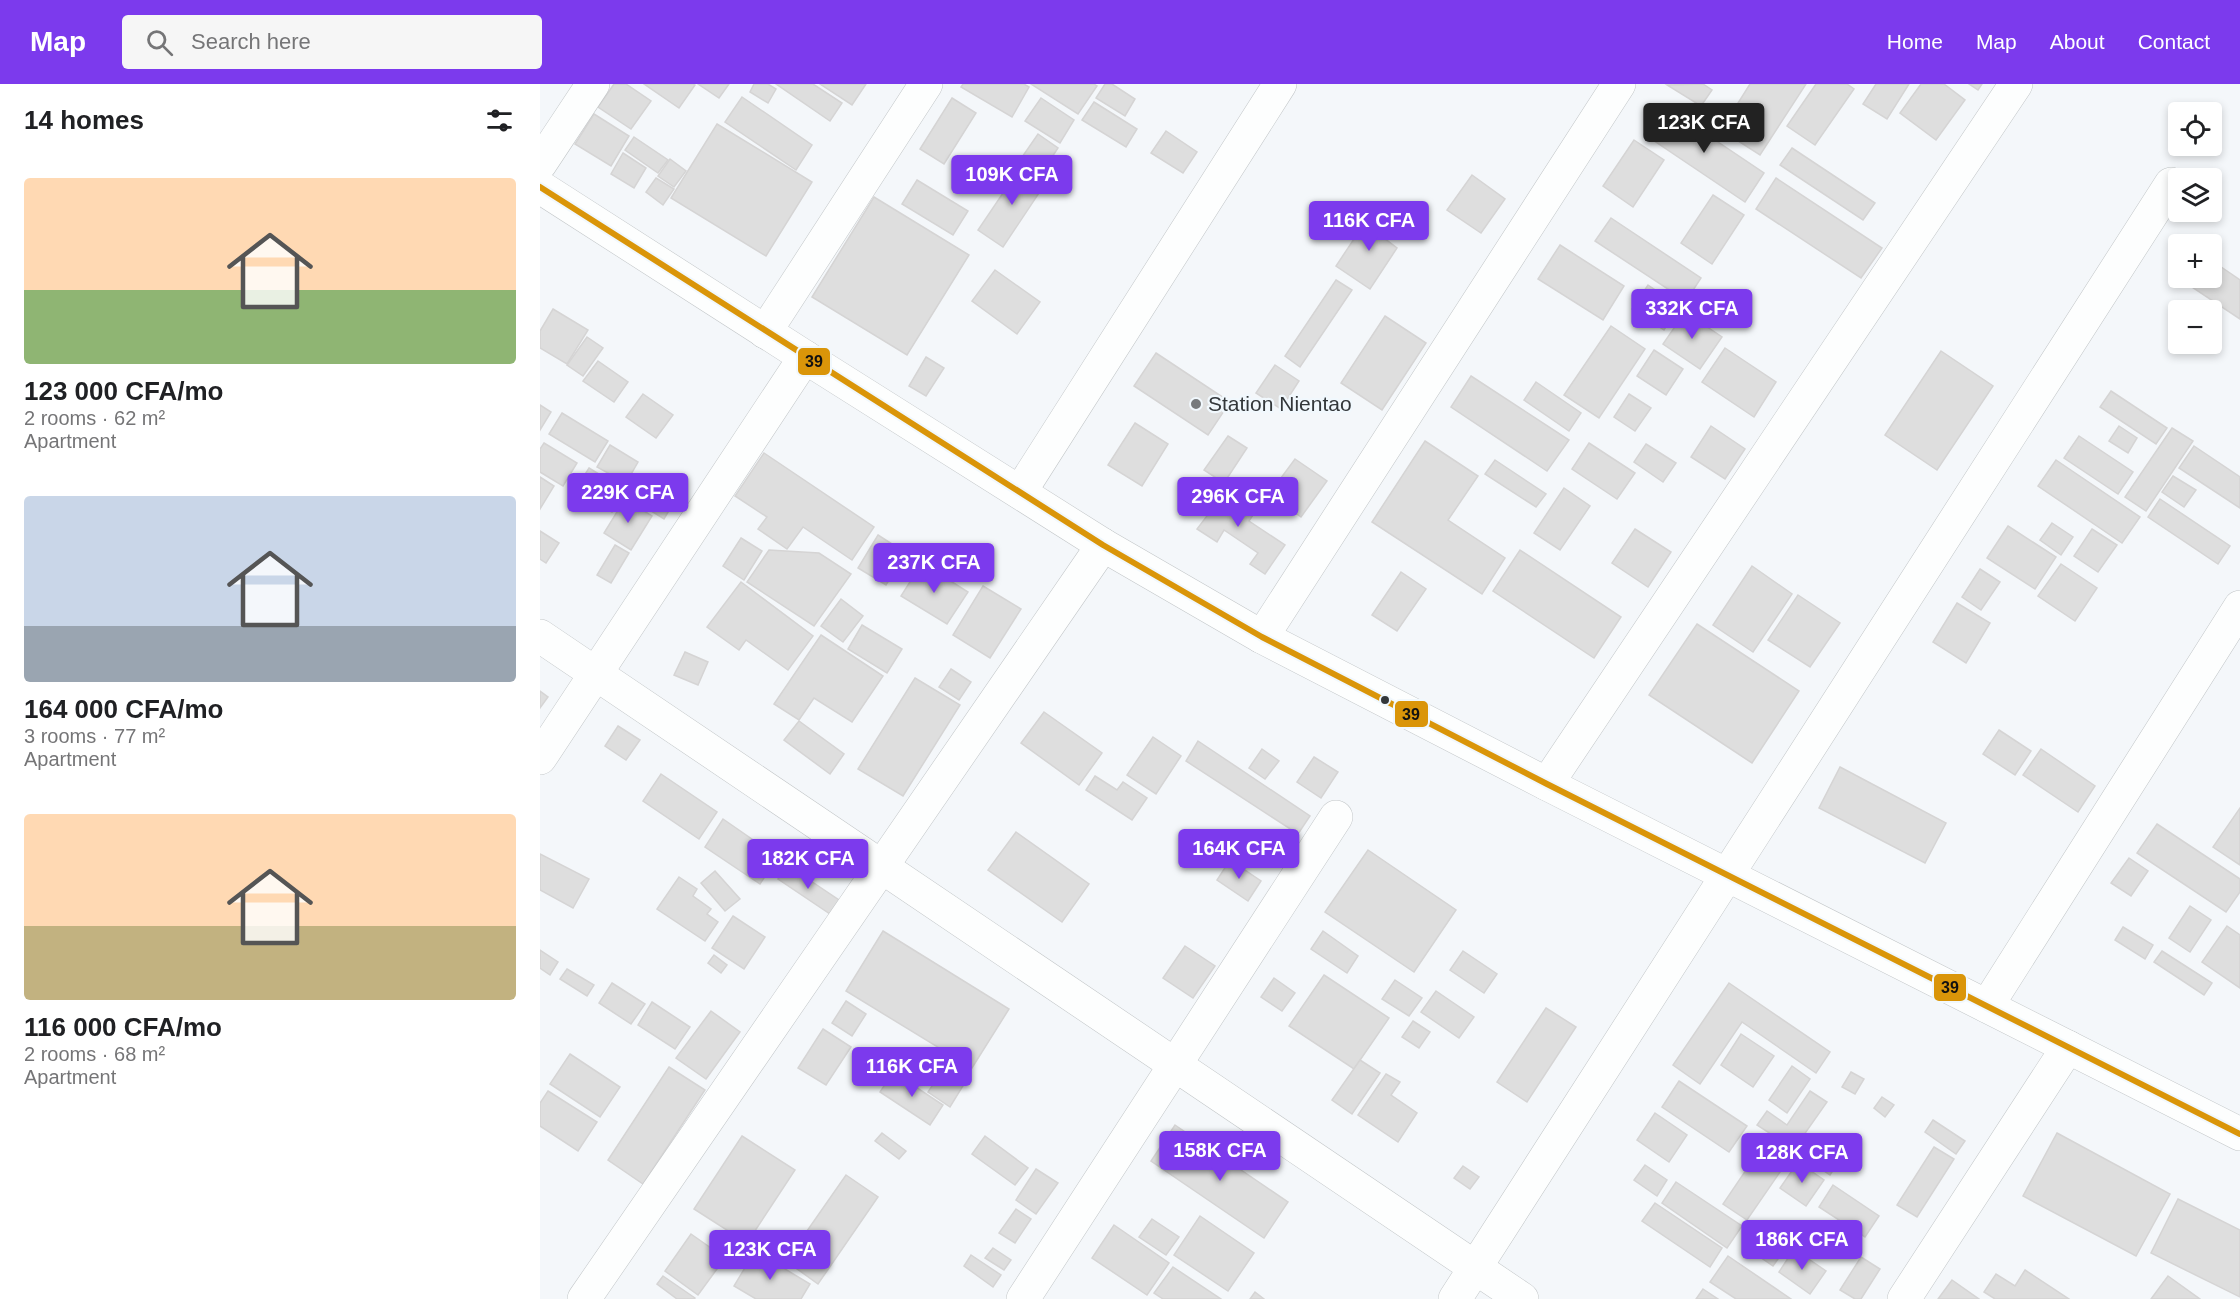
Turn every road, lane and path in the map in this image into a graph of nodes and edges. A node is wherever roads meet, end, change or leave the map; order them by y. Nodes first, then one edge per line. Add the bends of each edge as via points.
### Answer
1 (593, 84) edge
2 (926, 84) edge
3 (1280, 84) edge
4 (1619, 84) edge
5 (2016, 84) edge
6 (540, 164) edge
7 (540, 187) edge
8 (2168, 189) edge
9 (765, 332) junction
10 (805, 357) junction
11 (1020, 492) junction
12 (1103, 545) junction
13 (2240, 607) edge
14 (540, 636) edge
15 (1262, 637) junction
16 (597, 673) junction
17 (540, 758) edge
18 (1547, 784) junction
19 (1336, 817) dead end
20 (882, 866) junction
21 (1728, 875) junction
22 (1987, 1006) junction
23 (2068, 1047) junction
24 (1176, 1065) junction
25 (2240, 1134) edge
26 (1476, 1268) junction
27 (584, 1299) edge
28 (1023, 1299) edge
29 (1455, 1299) edge
30 (1522, 1299) edge
31 (1904, 1299) edge

1 - 6 main road
2 - 9 main road
3 - 11 main road
4 - 15 main road
5 - 18 main road
7 - 9 main road
8 - 21 main road
9 - 10 main road
10 - 11 main road
10 - 16 main road
11 - 12 main road
12 - 15 main road
12 - 20 main road
13 - 22 main road
14 - 16 main road
15 - 18 main road
16 - 17 main road
16 - 20 main road
18 - 21 main road
19 - 24 main road
20 - 24 main road
20 - 27 main road
21 - 22 main road
21 - 26 main road
22 - 23 main road
23 - 25 main road
23 - 31 main road
24 - 26 main road
24 - 28 main road
26 - 29 main road
26 - 30 main road

